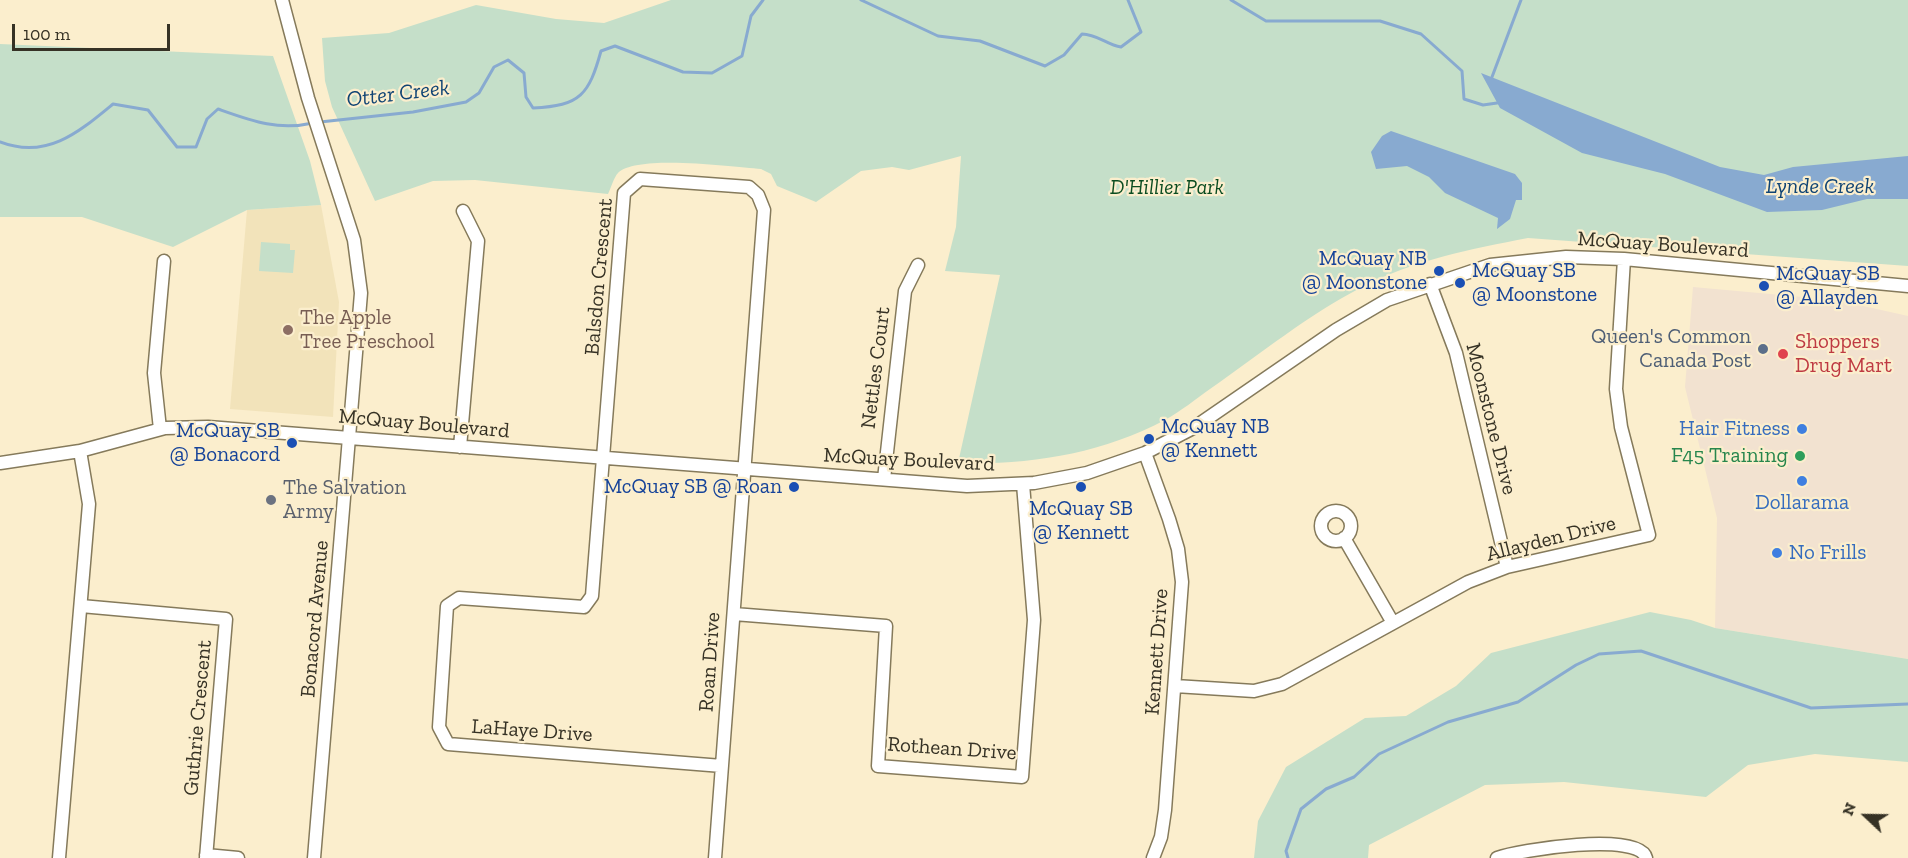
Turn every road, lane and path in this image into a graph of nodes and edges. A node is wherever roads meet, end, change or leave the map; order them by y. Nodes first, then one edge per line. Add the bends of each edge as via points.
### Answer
1 (282, 0) edge
2 (463, 211) dead end
3 (1624, 259) junction
4 (164, 261) dead end
5 (918, 265) dead end
6 (1430, 284) junction
7 (1908, 286) edge
8 (160, 429) junction
9 (350, 438) junction
10 (460, 447) junction
11 (80, 451) junction
12 (1145, 453) junction
13 (603, 458) junction
14 (0, 463) edge
15 (745, 469) junction
16 (884, 479) junction
17 (1023, 484) junction
18 (1344, 538) dead end
19 (1507, 567) junction
20 (81, 606) junction
21 (734, 614) junction
22 (1394, 623) junction
23 (1175, 686) junction
24 (722, 766) junction
25 (206, 857) edge
26 (1504, 857) edge
27 (59, 858) edge
28 (238, 858) edge
29 (314, 858) edge
30 (715, 858) edge
31 (1153, 858) edge
32 (1646, 858) edge

1 - 9 street, Bonacord Avenue via 359,264 360,320
2 - 10 street via 478,241
3 - 6 street, McQuay Boulevard via 1566,257 1490,265
3 - 7 street, McQuay Boulevard
3 - 19 street, Allayden Drive via 1616,389 1621,427 1649,535
4 - 8 street via 154,364
5 - 16 street, Nettles Court via 905,291
6 - 12 street, McQuay Boulevard via 1387,300 1336,330 1195,427
6 - 19 street, Moonstone Drive via 1456,353
8 - 9 street, McQuay Boulevard via 208,426
8 - 11 street, McQuay Boulevard
9 - 10 street, McQuay Boulevard
9 - 29 street, Bonacord Avenue
10 - 13 street, McQuay Boulevard
11 - 14 street, McQuay Boulevard
11 - 20 street via 89,504
12 - 17 street, McQuay Boulevard via 1087,473
12 - 23 street, Kennett Drive via 1178,549 1182,582
13 - 15 street, McQuay Boulevard
13 - 15 street, Balsdon Crescent via 624,193 640,179 716,184 749,187 758,195 764,210
13 - 24 street, LaHaye Drive via 592,596 585,607 459,598 447,606 438,727 448,744
15 - 16 street, McQuay Boulevard
15 - 21 street, Roan Drive
16 - 17 street, McQuay Boulevard via 967,486
17 - 21 street, Rothean Drive via 1034,620 1022,777 878,766 886,626
18 - 22 street
19 - 22 street, Allayden Drive via 1468,582
20 - 25 street, Guthrie Crescent via 226,619
20 - 27 street
21 - 24 street, Roan Drive
22 - 23 street, Allayden Drive via 1282,684 1254,691
23 - 31 street, Kennett Drive via 1165,810
24 - 30 street, Roan Drive
25 - 28 street
26 - 32 street via 1570,845 1626,845 1640,850

